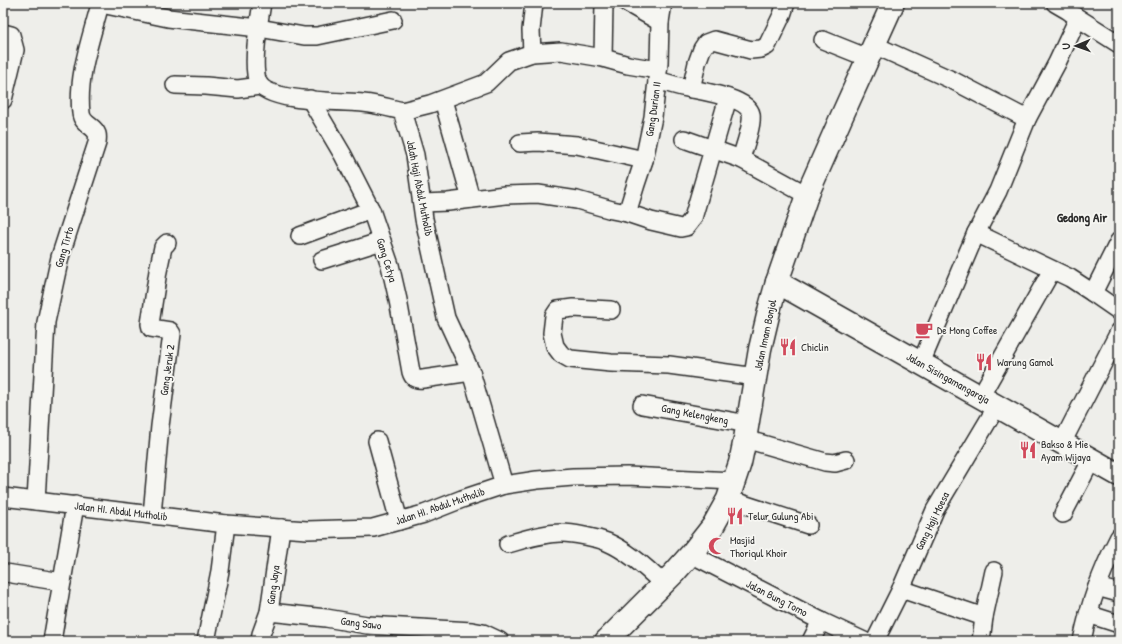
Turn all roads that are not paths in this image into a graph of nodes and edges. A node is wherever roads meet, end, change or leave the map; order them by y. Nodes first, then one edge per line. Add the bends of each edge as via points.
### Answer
1 (262, 3) edge
2 (534, 3) edge
3 (604, 3) edge
4 (627, 3) edge
5 (663, 3) edge
6 (786, 3) edge
7 (892, 3) edge
8 (1055, 3) edge
9 (102, 4) edge
10 (1078, 18) junction
11 (393, 20) dead end
12 (660, 22) junction
13 (259, 28) junction
14 (3, 33) edge
15 (823, 40) dead end
16 (1119, 44) edge
17 (871, 51) junction
18 (532, 53) junction
19 (603, 58) junction
20 (657, 75) junction
21 (175, 85) dead end
22 (260, 86) junction
23 (691, 89) junction
24 (728, 98) junction
25 (3, 100) edge
26 (310, 100) junction
27 (443, 100) junction
28 (402, 111) junction
29 (1027, 119) junction
30 (684, 139) dead end
31 (520, 143) dead end
32 (713, 149) junction
33 (741, 159) junction
34 (644, 160) junction
35 (807, 196) junction
36 (471, 200) junction
37 (422, 203) junction
38 (371, 210) junction
39 (627, 213) junction
40 (976, 233) junction
41 (300, 236) dead end
42 (1119, 240) edge
43 (382, 241) junction
44 (167, 243) dead end
45 (322, 260) dead end
46 (1052, 270) junction
47 (777, 282) junction
48 (1093, 293) junction
49 (611, 310) dead end
50 (1119, 311) edge
51 (1119, 332) edge
52 (921, 363) junction
53 (471, 372) junction
54 (756, 377) junction
55 (989, 401) junction
56 (642, 405) dead end
57 (746, 432) junction
58 (378, 441) dead end
59 (1062, 443) junction
60 (1092, 459) junction
61 (846, 460) dead end
62 (1119, 475) edge
63 (504, 485) junction
64 (731, 490) junction
65 (3, 497) edge
66 (36, 501) junction
67 (75, 505) junction
68 (1063, 514) dead end
69 (152, 515) junction
70 (399, 521) junction
71 (226, 524) junction
72 (808, 525) dead end
73 (281, 528) junction
74 (1119, 537) edge
75 (508, 544) dead end
76 (691, 554) junction
77 (994, 571) dead end
78 (6, 573) dead end
79 (62, 582) junction
80 (663, 584) junction
81 (1097, 587) junction
82 (901, 589) junction
83 (1119, 593) edge
84 (269, 612) junction
85 (1088, 614) junction
86 (984, 617) junction
87 (821, 621) junction
88 (1119, 624) edge
89 (52, 641) edge
90 (206, 641) edge
91 (260, 641) edge
92 (500, 641) edge
93 (606, 641) edge
94 (811, 641) edge
95 (864, 641) edge
96 (875, 641) edge
97 (982, 641) edge
98 (1082, 641) edge

1 - 13 street
2 - 18 street
3 - 19 street
4 - 12 street
5 - 12 street, Gang Durian II
6 - 23 street via 767,46 761,49 751,50 714,40 706,43 697,63
7 - 17 main road, Jalan Imam Bonjol
8 - 10 street
9 - 13 street, Gang Tirto via 168,18
9 - 66 street, Gang Tirto via 82,72 81,115 85,123 98,135 97,143 60,257 46,322
10 - 16 street
10 - 29 street
11 - 13 street, Gang Tirto via 317,36 292,35
12 - 20 street, Gang Durian II
13 - 22 street via 256,75
14 - 25 street via 11,35 15,50
15 - 17 street
17 - 29 street via 954,81
17 - 35 main road, Jalan Imam Bonjol
18 - 19 street via 561,51
18 - 27 street via 509,61 486,83
19 - 20 street
20 - 23 street
20 - 34 street, Gang Durian II via 653,117
21 - 22 street via 238,89
22 - 26 street via 277,95
23 - 24 street
24 - 32 street
24 - 33 street via 747,106 751,112 752,123
26 - 28 street via 364,103
26 - 38 street, Gang Cetya via 343,155
27 - 28 street
27 - 36 street
28 - 37 street, Jalah Haji Abdul Mutholib via 416,155
29 - 40 street via 998,191
30 - 32 street
31 - 34 street via 577,145
32 - 33 street
32 - 39 street via 693,218 686,227 651,221
33 - 35 street
34 - 39 street, Gang Durian II
35 - 47 main road, Jalan Imam Bonjol
36 - 37 street
36 - 39 street via 538,194 577,200
37 - 53 street, Jalah Haji Abdul Mutholib via 446,318
38 - 41 street
38 - 43 street, Gang Cetya
40 - 46 street
40 - 52 street
42 - 48 street
43 - 45 street
43 - 53 street, Gang Cetya via 398,300 413,377 416,380
44 - 69 street, Gang Jeruk 2 via 163,247 150,324 151,328 172,334
46 - 48 street
46 - 55 street, Gang Haji Moesa
47 - 52 main road, Jalan Sisingamangaraja
47 - 54 main road, Jalan Imam Bonjol
48 - 50 street
49 - 54 street via 558,310 554,316 552,333 555,346 561,354 570,359 669,365
51 - 59 street
52 - 55 main road, Jalan Sisingamangaraja
53 - 63 street, Jalah Haji Abdul Mutholib
54 - 57 main road, Jalan Imam Bonjol
55 - 59 main road, Jalan Sisingamangaraja
55 - 82 street, Gang Haji Moesa via 935,510
56 - 57 street, Gang Kelengkeng
57 - 61 street, Gang Kelengkeng via 825,462
57 - 64 main road, Jalan Imam Bonjol
58 - 70 street
59 - 60 main road, Jalan Sisingamangaraja
60 - 62 main road, Jalan Sisingamangaraja
60 - 68 street
63 - 64 street, Jalan HI. Abdul Mutholib via 603,476 662,477
63 - 70 street, Jalan HI. Abdul Mutholib
64 - 72 street, Jalan HI. Abdul Mutholib
64 - 76 main road, Jalan Imam Bonjol via 712,526
65 - 66 street, Jalan HI. Abdul Mutholib
66 - 67 street, Jalan HI. Abdul Mutholib
67 - 69 street, Jalan HI. Abdul Mutholib
67 - 79 street
69 - 71 street, Jalan HI. Abdul Mutholib
70 - 73 street, Jalan HI. Abdul Mutholib via 373,528
71 - 73 street, Jalan HI. Abdul Mutholib
71 - 90 street via 220,571
73 - 84 street, Gang Jaya
74 - 81 street
75 - 80 street via 562,533 606,541 650,570
76 - 80 main road, Jalan Imam Bonjol
76 - 87 street, Jalan Bung Tomo
77 - 86 street
78 - 79 street
79 - 89 street
80 - 93 main road, Jalan Imam Bonjol
81 - 83 street
81 - 85 street
82 - 86 street
82 - 96 street, Gang Haji Moesa
84 - 91 street, Gang Jaya
84 - 92 street, Gang Sawo via 367,625 472,631
85 - 88 street
85 - 98 street
86 - 97 street
87 - 94 street
87 - 95 street, Jalan Bung Tomo

